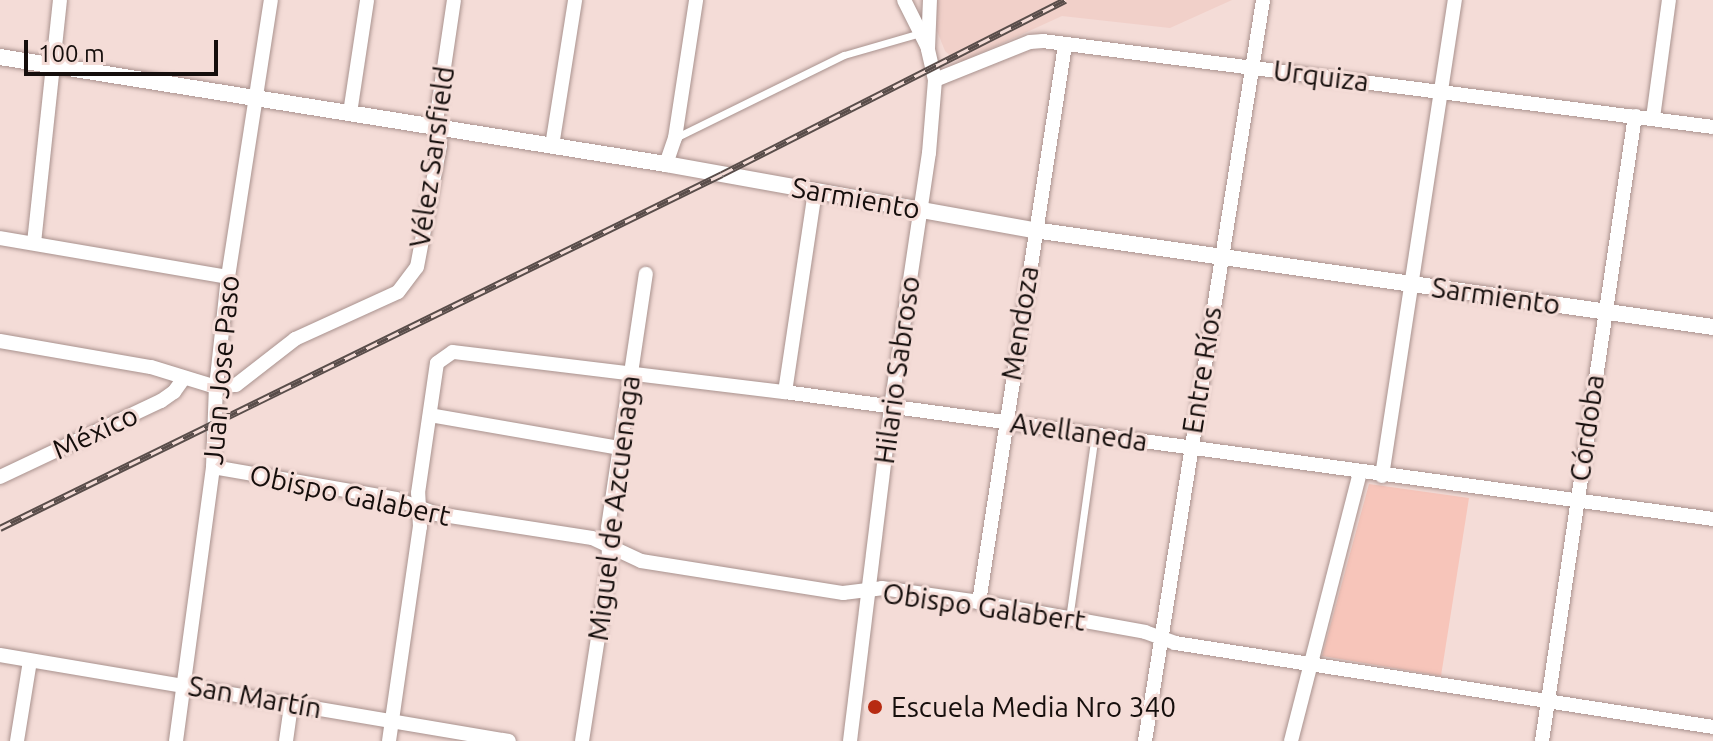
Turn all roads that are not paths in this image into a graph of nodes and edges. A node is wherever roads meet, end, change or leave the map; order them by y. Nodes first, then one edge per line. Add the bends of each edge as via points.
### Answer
1 (60, 0) edge
2 (271, 0) edge
3 (367, 0) edge
4 (454, 0) edge
5 (575, 0) edge
6 (696, 0) edge
7 (904, 0) edge
8 (930, 0) edge
9 (1263, 0) edge
10 (1455, 0) edge
11 (1669, 0) edge
12 (920, 33) junction
13 (1065, 45) junction
14 (928, 49) junction
15 (0, 57) edge
16 (51, 65) junction
17 (1251, 68) junction
18 (935, 80) junction
19 (1442, 90) junction
20 (257, 98) junction
21 (350, 113) junction
22 (1635, 116) junction
23 (1653, 118) junction
24 (438, 127) junction
25 (1713, 127) edge
26 (675, 138) junction
27 (552, 146) junction
28 (666, 164) junction
29 (815, 191) junction
30 (920, 210) junction
31 (1034, 230) junction
32 (0, 238) edge
33 (34, 243) junction
34 (1221, 256) junction
35 (646, 274) dead end
36 (228, 277) junction
37 (1412, 284) junction
38 (1604, 311) junction
39 (1713, 327) edge
40 (0, 341) edge
41 (630, 374) junction
42 (183, 379) junction
43 (216, 387) junction
44 (785, 392) junction
45 (891, 407) junction
46 (430, 415) junction
47 (1005, 422) junction
48 (1095, 435) junction
49 (1189, 447) junction
50 (619, 448) junction
51 (213, 467) junction
52 (1360, 473) junction
53 (1382, 476) junction
54 (0, 477) edge
55 (1577, 499) junction
56 (419, 508) junction
57 (1713, 519) edge
58 (609, 547) junction
59 (869, 591) junction
60 (979, 602) junction
61 (1069, 619) junction
62 (1160, 637) junction
63 (0, 655) edge
64 (30, 661) junction
65 (1309, 666) junction
66 (185, 685) junction
67 (1548, 702) junction
68 (291, 704) junction
69 (392, 720) junction
70 (1713, 727) edge
71 (17, 741) edge
72 (176, 741) edge
73 (286, 741) edge
74 (389, 741) edge
75 (509, 741) edge
76 (582, 741) edge
77 (850, 741) edge
78 (1145, 741) edge
79 (1291, 741) edge
80 (1542, 741) edge

1 - 16 street
2 - 20 street, Juan Jose Paso
3 - 21 street
4 - 24 street, Vélez Sarsfield
5 - 27 street
6 - 26 street
7 - 12 street
8 - 14 street, Hilario Sabroso
9 - 17 street, Entre Ríos
10 - 19 street
11 - 23 street
12 - 14 street
12 - 26 lane via 844,55
13 - 17 street, Urquiza
13 - 18 street, Urquiza via 1030,42
13 - 31 street, Mendoza
14 - 18 street, Hilario Sabroso
15 - 16 street, Sarmiento
16 - 20 street, Sarmiento
16 - 33 street
17 - 19 street, Urquiza
17 - 34 street, Entre Ríos
18 - 30 street, Hilario Sabroso
19 - 22 street, Urquiza
19 - 37 street
20 - 21 street, Sarmiento
20 - 36 street, Juan Jose Paso
21 - 24 street, Sarmiento
22 - 23 street, Urquiza
22 - 38 street, Córdoba
23 - 25 street, Urquiza
24 - 27 street, Sarmiento
24 - 43 street, Vélez Sarsfield via 440,145 411,279 398,292 295,339 243,383
26 - 28 street
27 - 28 street, Sarmiento
28 - 29 street, Sarmiento
29 - 30 street, Sarmiento
29 - 44 street
30 - 31 street, Sarmiento
30 - 45 street, Hilario Sabroso
31 - 34 street, Sarmiento
31 - 47 street, Mendoza
32 - 33 street
33 - 36 street
34 - 37 street, Sarmiento
34 - 49 street, Entre Ríos
35 - 41 street, Miguel de Azcuenaga
36 - 43 street, Juan Jose Paso
37 - 38 street, Sarmiento
37 - 53 street
38 - 39 street, Sarmiento
38 - 55 street, Córdoba
40 - 42 street via 151,367
41 - 44 street, Avellaneda
41 - 46 street, Avellaneda via 453,352 437,363
41 - 50 street, Miguel de Azcuenaga
42 - 43 street
42 - 54 street, México via 161,401
43 - 51 street, Juan Jose Paso
44 - 45 street, Avellaneda
45 - 47 street, Avellaneda
45 - 59 street, Hilario Sabroso
46 - 50 street
46 - 56 street
47 - 48 street, Avellaneda
47 - 60 street, Mendoza
48 - 49 street, Avellaneda
48 - 61 lane
49 - 52 street, Avellaneda
49 - 62 street, Entre Ríos
50 - 58 street, Miguel de Azcuenaga
51 - 56 street, Obispo Galabert via 396,499
51 - 66 street, Juan Jose Paso
52 - 53 street, Avellaneda
52 - 65 street
53 - 55 street, Avellaneda
55 - 57 street, Avellaneda
55 - 67 street, Córdoba
56 - 58 street, Obispo Galabert via 592,538
56 - 69 street
58 - 59 street, Obispo Galabert via 641,561 843,593
58 - 76 street, Miguel de Azcuenaga
59 - 60 street, Obispo Galabert via 882,588
59 - 77 street, Hilario Sabroso
60 - 61 street, Obispo Galabert
61 - 62 street, Obispo Galabert
62 - 65 street, Obispo Galabert
62 - 78 street, Entre Ríos
63 - 64 street, San Martín
64 - 66 street, San Martín
64 - 71 street
65 - 67 street, Obispo Galabert
65 - 79 street
66 - 68 street, San Martín
66 - 72 street, Juan Jose Paso
67 - 70 street, Obispo Galabert
67 - 80 street, Córdoba
68 - 69 street, San Martín
68 - 73 street
69 - 74 street
69 - 75 street, San Martín

